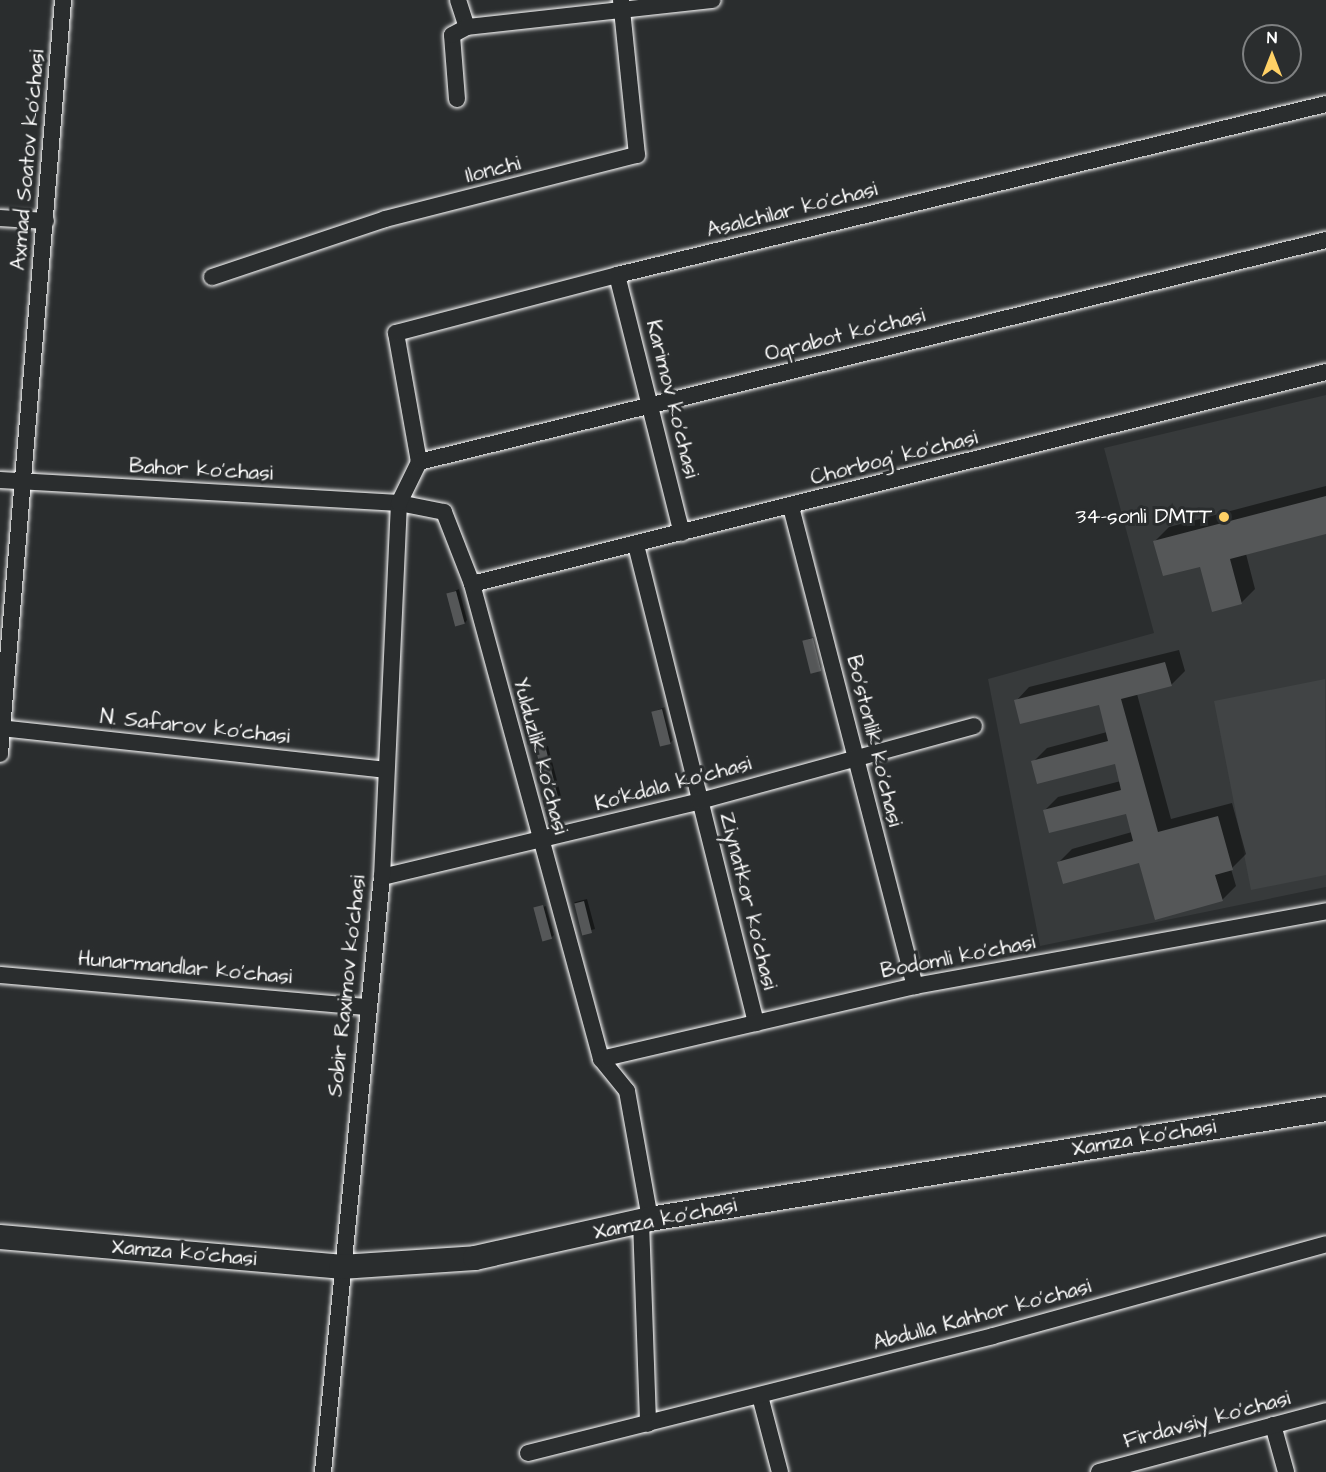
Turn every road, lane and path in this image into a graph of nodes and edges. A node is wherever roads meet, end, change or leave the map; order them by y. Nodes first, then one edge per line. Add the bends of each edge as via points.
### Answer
1 (63, 0) edge
2 (458, 0) edge
3 (713, 0) edge
4 (621, 5) edge
5 (467, 27) junction
6 (456, 99) dead end
7 (1326, 104) edge
8 (0, 218) edge
9 (46, 221) junction
10 (1326, 240) edge
11 (617, 275) junction
12 (212, 277) dead end
13 (1326, 372) edge
14 (650, 406) junction
15 (419, 462) junction
16 (0, 480) edge
17 (22, 482) junction
18 (399, 503) junction
19 (791, 507) junction
20 (682, 533) junction
21 (636, 545) junction
22 (472, 584) junction
23 (974, 726) dead end
24 (1, 728) edge
25 (0, 754) edge
26 (854, 758) junction
27 (384, 770) junction
28 (700, 801) junction
29 (539, 841) junction
30 (382, 877) junction
31 (1326, 911) edge
32 (0, 975) edge
33 (915, 986) junction
34 (366, 1007) junction
35 (756, 1023) junction
36 (601, 1059) junction
37 (1326, 1108) edge
38 (645, 1220) junction
39 (0, 1237) edge
40 (1326, 1244) edge
41 (341, 1267) junction
42 (760, 1396) junction
43 (1326, 1410) edge
44 (648, 1424) junction
45 (1273, 1425) junction
46 (528, 1453) dead end
47 (323, 1472) edge
48 (780, 1472) edge
49 (1099, 1472) edge
50 (1286, 1472) edge

1 - 9 street, Axmad Soatov ko'chasi
2 - 5 street
3 - 4 street
4 - 5 street
4 - 12 street, Ilonchi via 638,155 385,219
5 - 6 street via 452,35
7 - 11 street, Asalchilar ko'chasi
8 - 9 street
9 - 17 street, Axmad Soatov ko'chasi
10 - 14 street, Oqrabot ko'chasi
11 - 14 street, Karimov ko'chasi
11 - 15 street, Asalchilar ko'chasi via 396,333
13 - 19 street, Chorbog' ko'chasi
14 - 15 street, Oqrabot ko'chasi
14 - 20 street, Karimov ko'chasi
15 - 18 street
16 - 17 street, Bahor ko'chasi
17 - 18 street, Bahor ko'chasi
17 - 24 street, Axmad Soatov ko'chasi
18 - 22 street, Yulduzlik ko'chasi via 444,512
18 - 27 street, Sobir Raximov ko'chasi
19 - 20 street, Chorbog' ko'chasi
19 - 26 street, Bo'stonlik ko'chasi
20 - 21 street, Chorbog' ko'chasi
21 - 22 street, Chorbog' ko'chasi
21 - 28 street, Ziynatkor ko'chasi
22 - 29 street, Yulduzlik ko'chasi
23 - 26 street, Ko'kdala ko'chasi
24 - 25 street, Axmad Soatov ko'chasi
24 - 27 street, N. Safarov ko'chasi
26 - 28 street, Ko'kdala ko'chasi
26 - 33 street, Bo'stonlik ko'chasi
27 - 30 street, Sobir Raximov ko'chasi
28 - 29 street, Ko'kdala ko'chasi
28 - 35 street, Ziynatkor ko'chasi
29 - 30 street, Ko'kdala ko'chasi
29 - 36 street, Yulduzlik ko'chasi
30 - 34 street, Sobir Raximov ko'chasi
31 - 33 street, Bodomli ko'chasi
32 - 34 street, Hunarmandlar ko'chasi
33 - 35 street, Bodomli ko'chasi
34 - 41 street, Sobir Raximov ko'chasi
35 - 36 street, Bodomli ko'chasi
36 - 38 street via 627,1091
37 - 38 main road, Xamza ko'chasi
38 - 41 main road, Xamza ko'chasi via 475,1258
38 - 44 street
39 - 41 main road, Xamza ko'chasi
40 - 42 street, Abdulla Kahhor ko'chasi
41 - 47 street, Sobir Raximov ko'chasi
42 - 44 street, Abdulla Kahhor ko'chasi
42 - 48 street
43 - 45 street, Firdavsiy ko'chasi
44 - 46 street, Abdulla Kahhor ko'chasi
45 - 49 street, Firdavsiy ko'chasi
45 - 50 street

